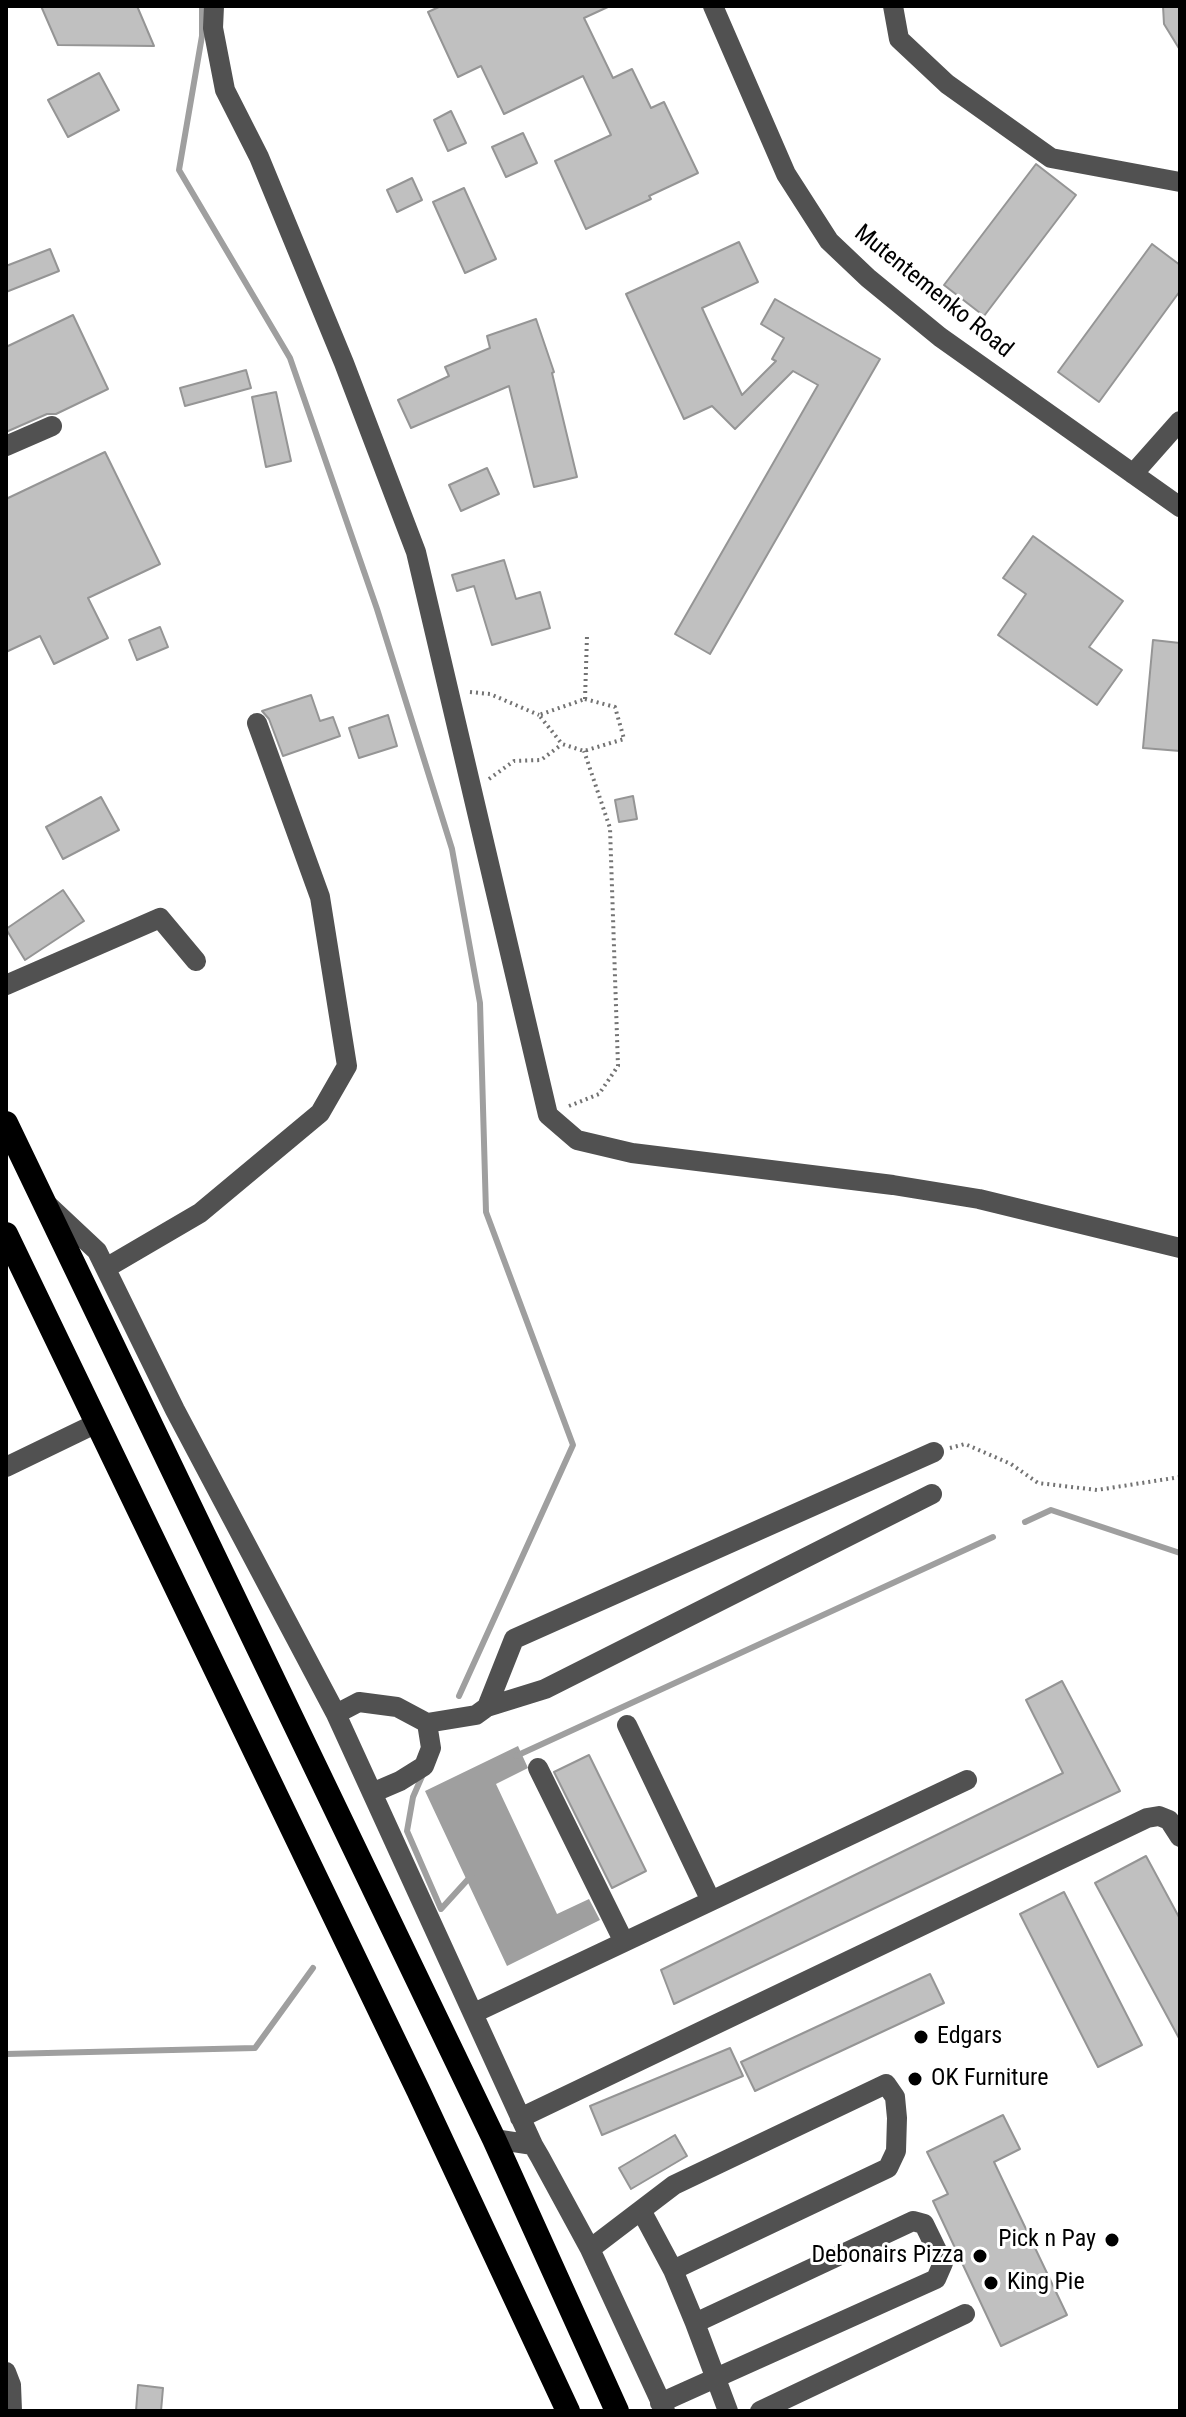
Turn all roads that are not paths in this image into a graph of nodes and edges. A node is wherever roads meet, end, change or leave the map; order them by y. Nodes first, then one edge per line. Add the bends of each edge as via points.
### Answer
1 (214, 6) edge
2 (713, 6) edge
3 (893, 6) edge
4 (1180, 182) edge
5 (1180, 421) edge
6 (52, 426) dead end
7 (6, 446) edge
8 (1133, 474) junction
9 (1180, 507) edge
10 (257, 723) dead end
11 (196, 961) dead end
12 (6, 985) edge
13 (6, 1123) edge
14 (43, 1200) junction
15 (6, 1234) edge
16 (1180, 1248) edge
17 (106, 1268) junction
18 (97, 1423) junction
19 (934, 1452) road end
20 (6, 1467) edge
21 (932, 1494) dead end
22 (487, 1707) junction
23 (336, 1714) junction
24 (427, 1723) junction
25 (627, 1725) dead end
26 (538, 1768) dead end
27 (967, 1780) dead end
28 (372, 1793) junction
29 (1180, 1837) edge
30 (711, 1901) junction
31 (624, 1942) junction
32 (474, 2013) junction
33 (520, 2118) junction
34 (494, 2139) junction
35 (533, 2145) junction
36 (642, 2212) junction
37 (590, 2249) junction
38 (673, 2270) junction
39 (965, 2314) dead end
40 (695, 2323) junction
41 (6, 2372) edge
42 (715, 2376) junction
43 (662, 2407) edge
44 (12, 2411) edge
45 (568, 2411) edge
46 (617, 2411) edge
47 (728, 2411) edge
48 (760, 2411) edge

1 - 16 street via 225,90 259,157 416,552 548,1115 577,1140 632,1153 979,1199
2 - 8 street, Mutentemenko Road via 786,174 829,241 940,337
3 - 4 street via 899,39 947,84 1051,158
5 - 8 street
6 - 7 street
8 - 9 street, Mutentemenko Road
10 - 17 street via 320,897 347,1066 320,1113 200,1213
11 - 12 street via 160,918
13 - 14 highway
14 - 17 street via 97,1251
14 - 34 highway
15 - 18 highway
17 - 23 street
18 - 20 street
18 - 45 highway
19 - 22 street via 514,1639
21 - 22 street via 545,1689
22 - 24 street via 476,1715
23 - 24 street via 359,1702 397,1707
23 - 28 street
24 - 28 street via 431,1748 424,1766
25 - 30 street
26 - 31 street
27 - 30 street
28 - 32 street
29 - 33 street via 1169,1820 1147,1818
30 - 31 street
31 - 32 street
32 - 33 street
33 - 35 street
34 - 35 street
34 - 46 highway
35 - 37 street
36 - 37 street
36 - 38 street
36 - 38 street via 674,2185 886,2084 895,2097 896,2151 888,2168
37 - 43 street
38 - 40 street
39 - 48 street
40 - 42 street
40 - 42 street via 913,2221 924,2224 943,2263 936,2279
41 - 44 street
42 - 43 street
42 - 47 street

